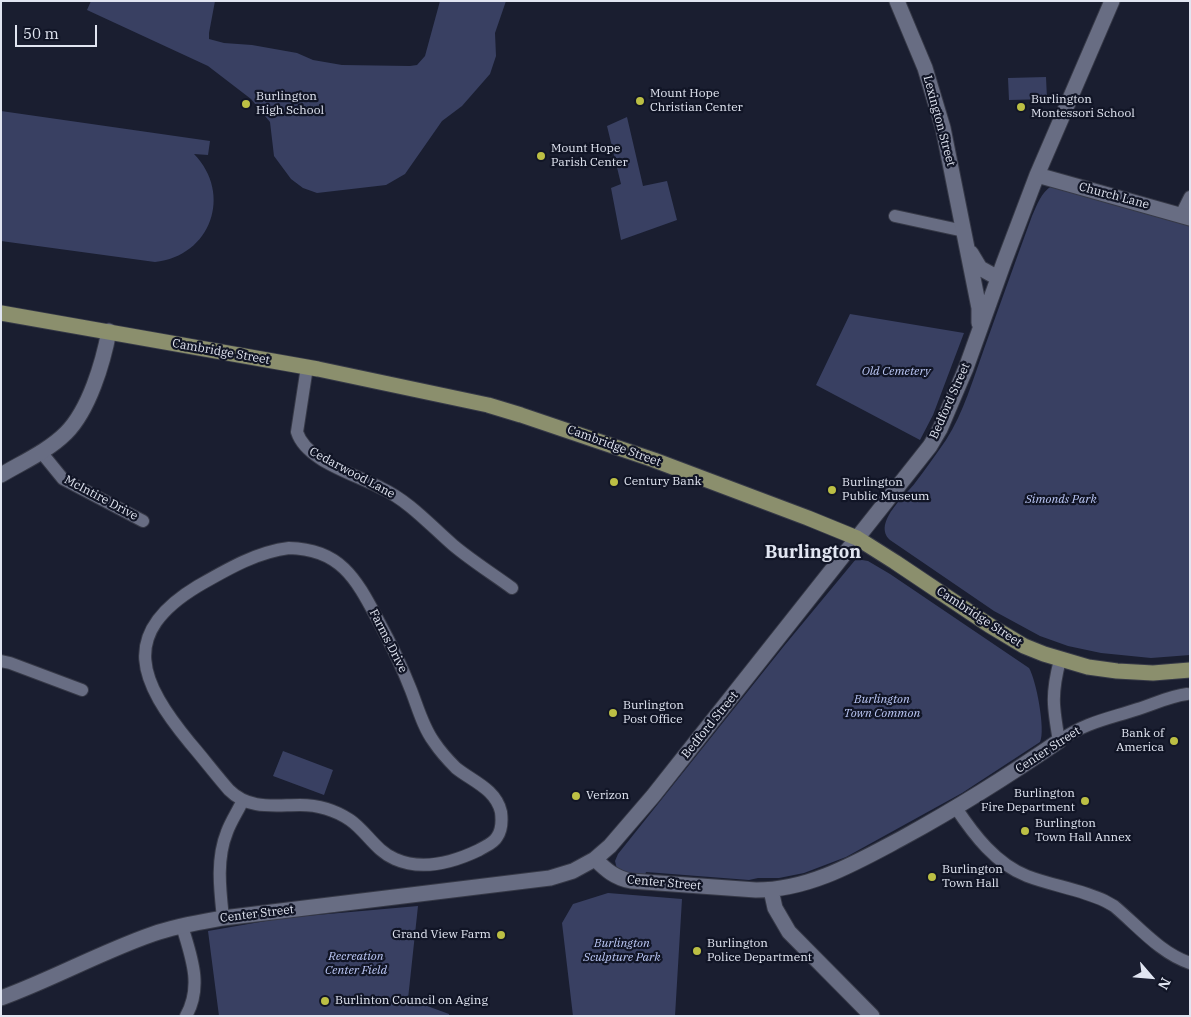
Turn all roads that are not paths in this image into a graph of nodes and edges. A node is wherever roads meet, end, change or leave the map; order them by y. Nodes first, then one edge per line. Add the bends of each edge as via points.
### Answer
1 (897, 1) edge
2 (1112, 1) edge
3 (1037, 175) junction
4 (1190, 197) edge
5 (895, 216) dead end
6 (1185, 216) edge
7 (965, 238) junction
8 (998, 278) junction
9 (1, 313) edge
10 (110, 332) junction
11 (979, 332) junction
12 (307, 367) junction
13 (41, 452) junction
14 (1, 475) edge
15 (143, 521) dead end
16 (857, 538) junction
17 (512, 588) dead end
18 (1060, 660) junction
19 (1, 661) edge
20 (1190, 670) edge
21 (82, 690) dead end
22 (1187, 694) dead end
23 (1059, 741) junction
24 (243, 800) junction
25 (956, 808) junction
26 (595, 859) junction
27 (770, 890) junction
28 (224, 918) junction
29 (182, 926) junction
30 (1190, 963) edge
31 (1, 998) edge
32 (186, 1016) edge
33 (872, 1016) edge

1 - 7 main road, Lexington Street via 943,128
2 - 3 main road, Bedford Street
3 - 6 main road, Church Lane
3 - 8 main road, Bedford Street
4 - 6 street
5 - 7 street
7 - 8 main road, Lexington Street via 980,268
7 - 11 main road, Lexington Street via 979,308
8 - 11 main road, Bedford Street
9 - 10 main road, Cambridge Street
10 - 12 main road, Cambridge Street
10 - 13 main road via 97,375 80,414 66,434
11 - 16 main road, Bedford Street via 951,404 930,446
12 - 16 main road, Cambridge Street via 488,405 521,415 654,460
12 - 17 street, Cedarwood Lane via 297,432 306,449 399,498 455,546
13 - 14 main road
13 - 15 street, McIntire Drive via 63,479
16 - 18 main road, Cambridge Street via 1005,635
16 - 26 main road, Bedford Street via 644,808
18 - 20 main road, Cambridge Street via 1117,671
18 - 23 street via 1052,700
19 - 21 street
22 - 23 street, Center Street via 1093,722
23 - 25 main road, Center Street
24 - 24 street, Farms Drive via 226,787 163,707 146,673 146,642 166,610 227,569 278,550 312,550 336,562 356,581 398,660 429,734 451,763 492,795 501,811 500,830 496,840 458,860 411,864 388,856 355,823 335,812 311,806 264,806
24 - 28 street via 230,823 222,849 220,888
25 - 27 main road, Center Street via 845,868 809,882
25 - 30 street via 983,843 1009,867 1029,877 1105,901 1165,950
26 - 27 main road, Center Street via 610,873 624,880
26 - 28 main road, Center Street via 550,878
27 - 33 main road via 775,908 789,932
28 - 29 main road, Center Street
29 - 31 main road, Center Street via 141,939
29 - 32 street via 195,977 194,999

